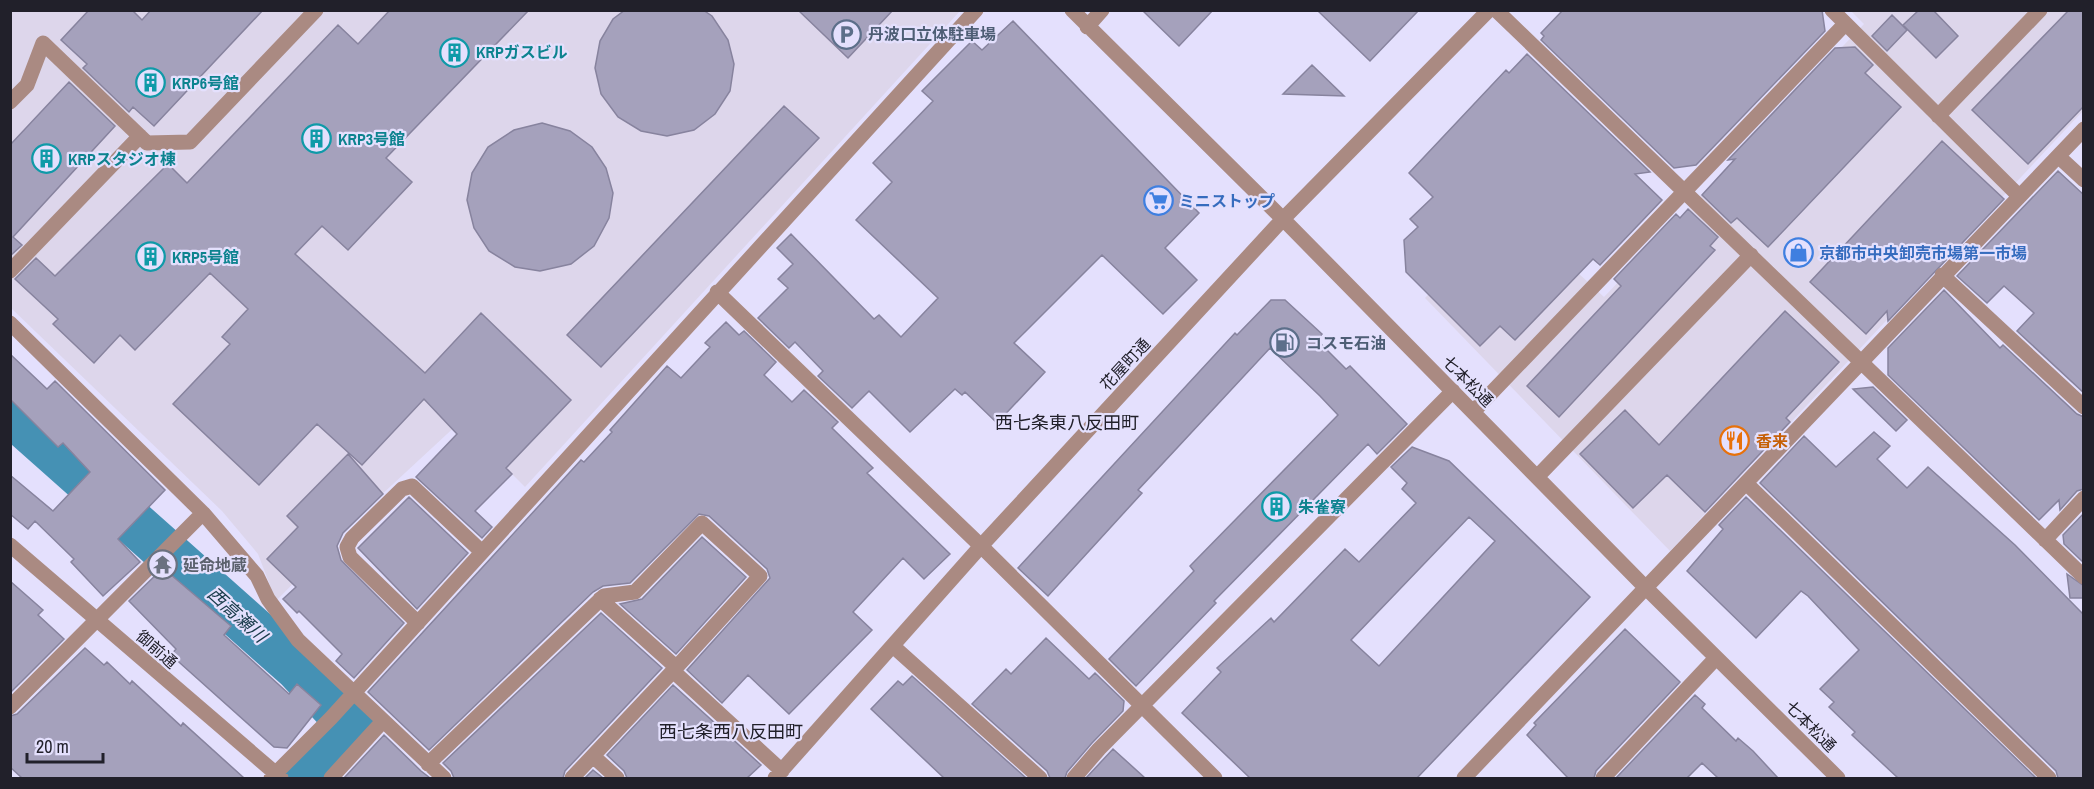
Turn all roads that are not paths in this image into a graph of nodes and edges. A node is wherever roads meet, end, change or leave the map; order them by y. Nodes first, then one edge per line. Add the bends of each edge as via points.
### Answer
1 (316, 10) edge
2 (976, 10) edge
3 (1072, 10) edge
4 (1102, 10) edge
5 (1489, 10) edge
6 (1496, 10) edge
7 (1832, 10) edge
8 (2040, 10) edge
9 (1845, 24) junction
10 (1087, 27) junction
11 (10, 102) edge
12 (1938, 116) junction
13 (2084, 129) edge
14 (140, 136) junction
15 (2058, 156) junction
16 (2084, 180) edge
17 (1684, 191) junction
18 (2018, 195) junction
19 (1283, 219) junction
20 (1751, 255) junction
21 (10, 271) edge
22 (1942, 275) junction
23 (717, 292) junction
24 (10, 323) edge
25 (1860, 361) junction
26 (1453, 391) junction
27 (2084, 407) edge
28 (1473, 412) junction
29 (1537, 477) junction
30 (1746, 483) junction
31 (2084, 498) edge
32 (203, 513) junction
33 (2045, 540) junction
34 (10, 545) edge
35 (981, 546) junction
36 (482, 552) junction
37 (2084, 577) edge
38 (1645, 587) junction
39 (600, 599) junction
40 (96, 620) junction
41 (418, 623) junction
42 (894, 647) junction
43 (1716, 658) junction
44 (675, 670) junction
45 (350, 696) junction
46 (1143, 705) junction
47 (10, 707) edge
48 (383, 721) junction
49 (593, 756) junction
50 (428, 764) junction
51 (778, 775) edge
52 (1828, 775) edge
53 (276, 777) edge
54 (332, 778) edge
55 (444, 778) edge
56 (572, 778) edge
57 (617, 778) edge
58 (1040, 778) edge
59 (1074, 778) edge
60 (1215, 778) edge
61 (1464, 778) edge
62 (1603, 778) edge
63 (2049, 778) edge

1 - 14 street via 190,142 147,143
2 - 23 street
3 - 10 street, 七本松通
4 - 10 street
5 - 19 street, 花屋町通
6 - 17 street
7 - 9 street
8 - 12 street
9 - 12 street
9 - 17 street
10 - 19 street, 七本松通
11 - 14 street via 27,85 43,43
12 - 18 street
13 - 15 street
14 - 21 street
15 - 16 street
15 - 18 street
17 - 20 street
17 - 28 street
18 - 22 street
19 - 26 street, 七本松通
19 - 35 street, 花屋町通
20 - 25 street
20 - 29 street
22 - 25 street
22 - 27 street
23 - 35 street
23 - 36 street
24 - 32 street
25 - 30 street
25 - 33 street
26 - 28 street, 七本松通
26 - 46 street
28 - 29 street, 七本松通
29 - 38 street, 七本松通
30 - 38 street
30 - 63 street
31 - 33 street
32 - 40 street
32 - 45 street via 257,576 268,599 298,640
33 - 37 street
34 - 40 street, 御前通
35 - 42 street, 花屋町通
35 - 46 street
36 - 41 street
36 - 41 street via 412,486 402,489 352,538 347,547 350,557
38 - 43 street, 七本松通
38 - 61 street
39 - 44 street
39 - 44 street via 635,592 702,523 760,576
39 - 50 street
40 - 47 street
40 - 53 street, 御前通
41 - 45 street
42 - 51 street, 花屋町通
42 - 58 street
43 - 52 street, 七本松通
43 - 62 street
44 - 49 street
44 - 51 street
45 - 48 street
45 - 53 street
46 - 59 street
46 - 60 street
48 - 50 street
48 - 54 street
49 - 56 street
49 - 57 street
50 - 55 street

